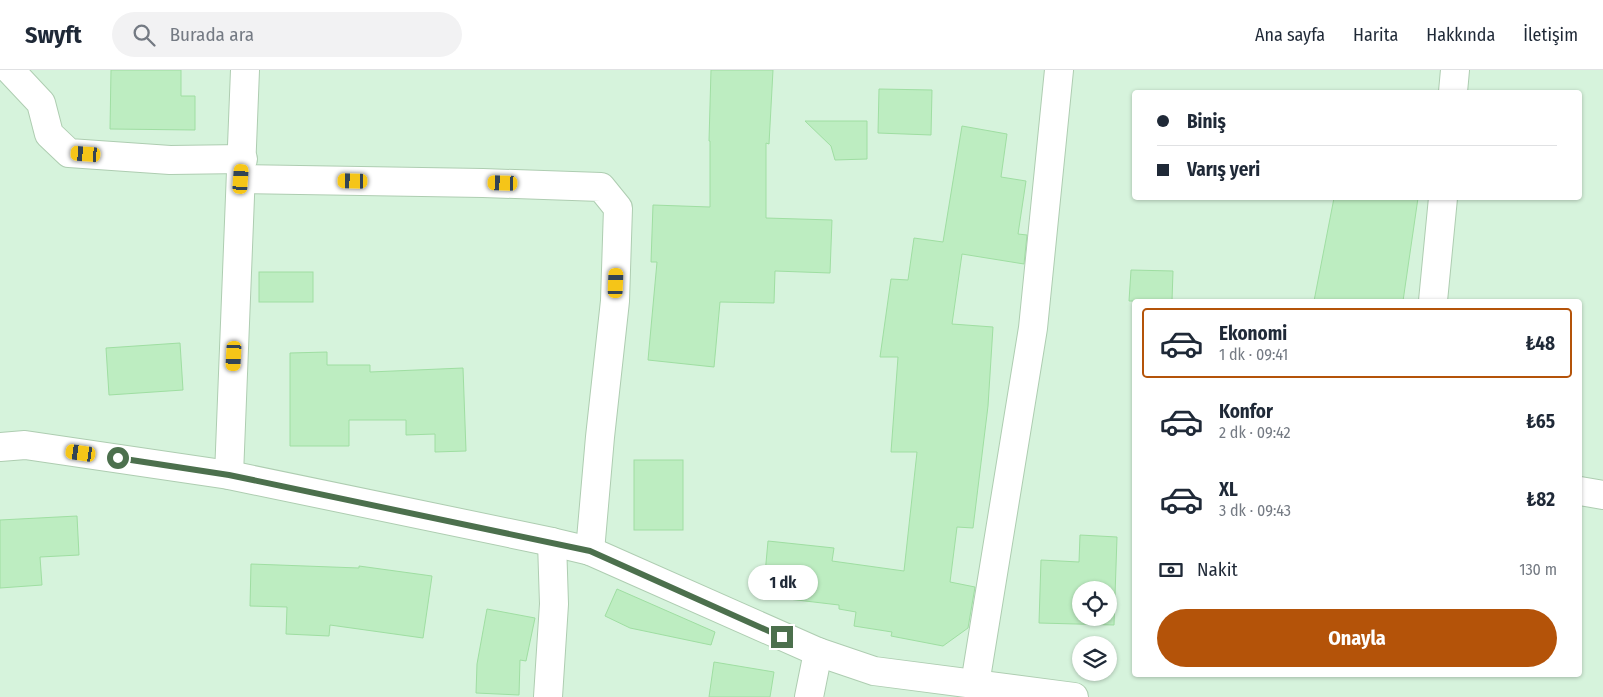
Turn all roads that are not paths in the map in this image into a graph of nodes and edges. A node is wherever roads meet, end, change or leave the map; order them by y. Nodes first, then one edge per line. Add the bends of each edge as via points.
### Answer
1 (10, 70) edge
2 (245, 70) edge
3 (1059, 70) edge
4 (1454, 70) edge
5 (1452, 90) edge
6 (242, 169) junction
7 (1443, 200) edge
8 (1433, 299) edge
9 (0, 447) edge
10 (229, 475) junction
11 (1582, 491) edge
12 (1603, 494) edge
13 (552, 542) junction
14 (590, 551) junction
15 (818, 652) junction
16 (975, 684) junction
17 (548, 697) edge
18 (809, 697) edge
19 (1074, 697) edge

1 - 6 street via 41,103 49,134 69,153
2 - 6 street
3 - 16 street via 1033,328
4 - 5 street
6 - 10 street
6 - 14 street via 601,187 618,208 615,301
7 - 8 street
9 - 10 street via 25,445
10 - 13 street
11 - 12 street
13 - 14 street
13 - 17 street via 554,604
14 - 15 street
15 - 16 street via 874,671
15 - 18 street
16 - 19 street

